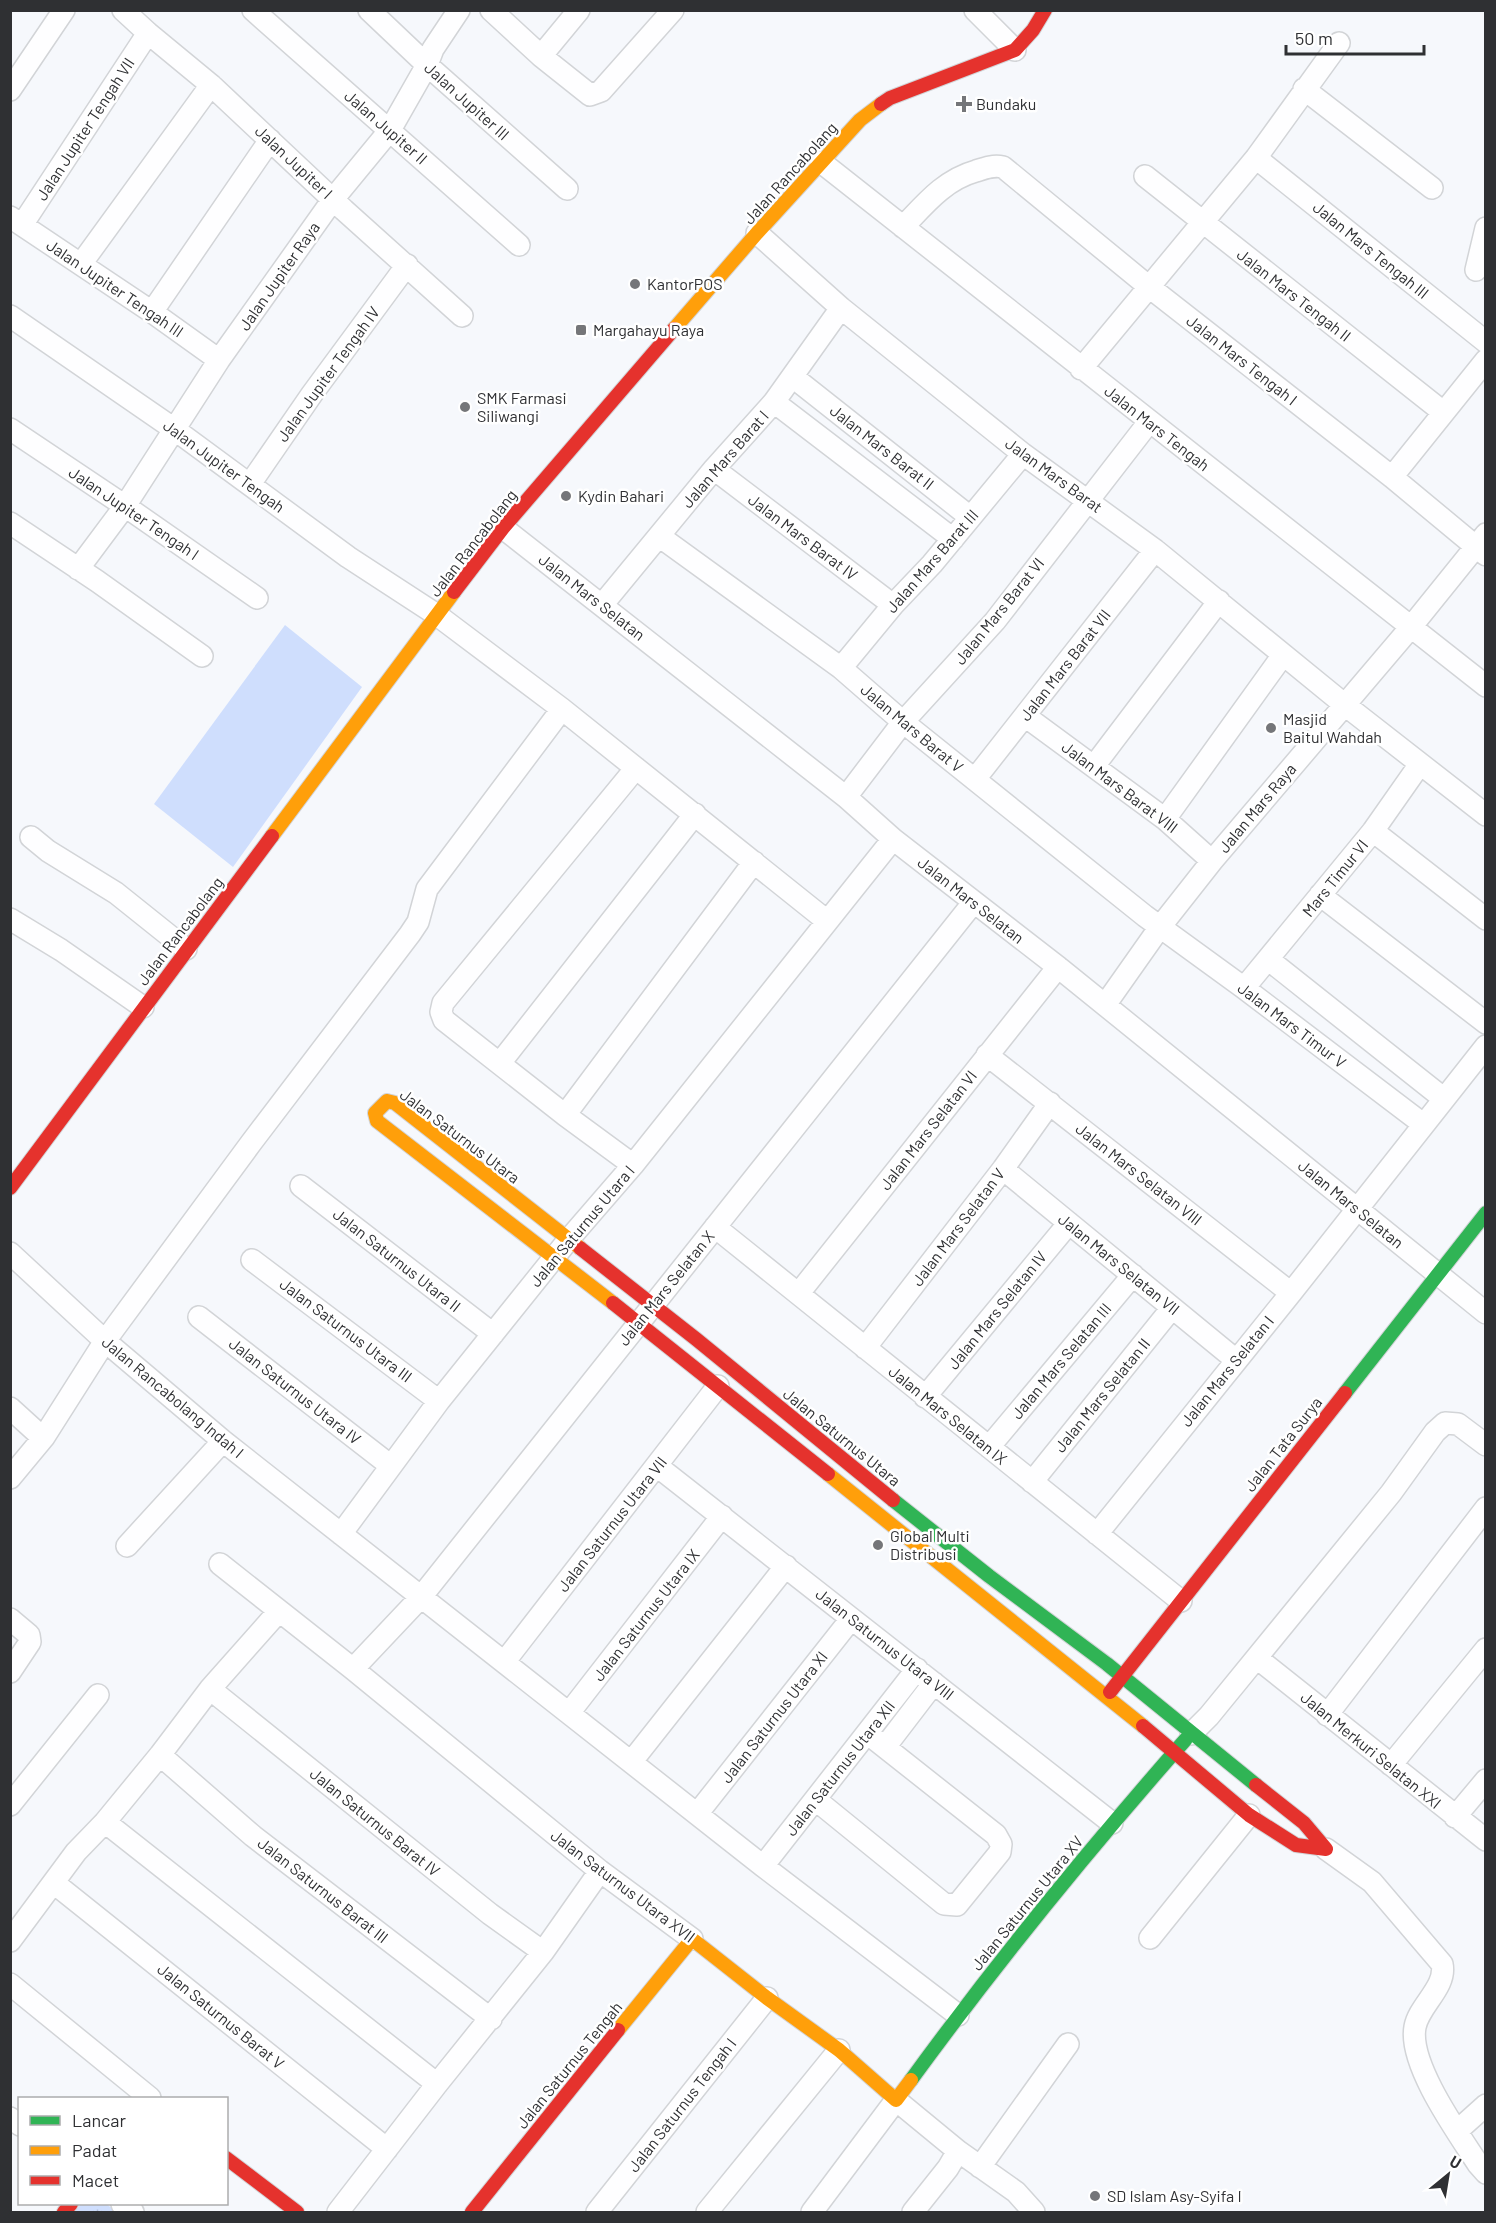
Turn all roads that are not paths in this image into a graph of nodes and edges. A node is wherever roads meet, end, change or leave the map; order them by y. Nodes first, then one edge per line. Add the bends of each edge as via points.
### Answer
1 (64, 10) edge
2 (123, 10) edge
3 (253, 10) edge
4 (369, 10) edge
5 (459, 10) edge
6 (470, 10) edge
7 (491, 10) edge
8 (579, 10) edge
9 (673, 10) edge
10 (975, 10) edge
11 (1046, 10) edge
12 (147, 33) junction
13 (1339, 43) dead end
14 (1015, 50) junction
15 (541, 56) junction
16 (427, 65) junction
17 (211, 85) junction
18 (1304, 89) junction
19 (10, 90) edge
20 (390, 130) junction
21 (270, 140) junction
22 (1256, 158) junction
23 (826, 165) junction
24 (1145, 176) dead end
25 (567, 189) dead end
26 (1432, 189) dead end
27 (334, 198) junction
28 (16, 221) edge
29 (1202, 223) junction
30 (903, 227) junction
31 (1485, 228) edge
32 (761, 238) junction
33 (519, 244) dead end
34 (81, 264) junction
35 (407, 265) junction
36 (1476, 270) dead end
37 (1148, 286) junction
38 (841, 308) junction
39 (152, 312) junction
40 (10, 316) edge
41 (462, 316) dead end
42 (1485, 342) edge
43 (219, 360) junction
44 (1485, 360) edge
45 (1081, 369) junction
46 (793, 376) junction
47 (774, 402) junction
48 (1443, 412) junction
49 (1149, 422) junction
50 (10, 429) edge
51 (174, 429) junction
52 (1023, 453) junction
53 (714, 469) junction
54 (1392, 477) junction
55 (250, 484) junction
56 (1087, 500) junction
57 (125, 506) junction
58 (970, 517) junction
59 (10, 523) edge
60 (503, 528) junction
61 (659, 536) junction
62 (953, 539) junction
63 (1482, 545) edge
64 (1155, 550) junction
65 (78, 569) junction
66 (257, 598) dead end
67 (1219, 601) junction
68 (602, 605) junction
69 (893, 605) junction
70 (437, 615) junction
71 (1411, 627) junction
72 (1283, 655) junction
73 (202, 656) dead end
74 (841, 668) junction
75 (1485, 686) edge
76 (1345, 705) junction
77 (562, 709) junction
78 (1025, 716) junction
79 (903, 722) junction
80 (1420, 764) junction
81 (1094, 766) junction
82 (636, 768) junction
83 (975, 779) junction
84 (846, 797) junction
85 (695, 814) junction
86 (1485, 816) edge
87 (1165, 819) junction
88 (1373, 831) junction
89 (31, 837) dead end
90 (893, 839) junction
91 (1212, 861) junction
92 (754, 862) junction
93 (1320, 895) junction
94 (973, 903) junction
95 (10, 919) edge
96 (1485, 919) edge
97 (827, 921) junction
98 (1160, 927) junction
99 (186, 949) junction
100 (1269, 960) junction
101 (1058, 967) junction
102 (1244, 988) junction
103 (1105, 1005) junction
104 (143, 1008) junction
105 (1485, 1023) edge
106 (1485, 1046) edge
107 (987, 1055) junction
108 (500, 1063) junction
109 (1443, 1098) junction
110 (1050, 1103) junction
111 (565, 1115) junction
112 (1423, 1124) junction
113 (633, 1164) junction
114 (1002, 1169) junction
115 (302, 1186) dead end
116 (10, 1188) edge
117 (1357, 1209) junction
118 (1485, 1213) edge
119 (1069, 1223) junction
120 (715, 1227) junction
121 (569, 1239) junction
122 (10, 1253) edge
123 (555, 1257) junction
124 (252, 1260) dead end
125 (1437, 1274) junction
126 (1133, 1275) junction
127 (799, 1293) junction
128 (1291, 1293) junction
129 (652, 1305) junction
130 (1172, 1308) junction
131 (1485, 1313) edge
132 (199, 1317) dead end
133 (638, 1324) junction
134 (493, 1334) junction
135 (105, 1341) junction
136 (866, 1348) junction
137 (1236, 1360) junction
138 (718, 1386) junction
139 (925, 1398) junction
140 (439, 1401) junction
141 (10, 1408) edge
142 (43, 1438) junction
143 (223, 1441) junction
144 (1485, 1445) edge
145 (989, 1447) junction
146 (391, 1466) junction
147 (657, 1466) junction
148 (10, 1478) edge
149 (1032, 1482) junction
150 (1485, 1508) edge
151 (722, 1516) junction
152 (341, 1534) junction
153 (1097, 1534) junction
154 (127, 1546) dead end
155 (220, 1564) dead end
156 (786, 1566) junction
157 (421, 1597) junction
158 (1181, 1601) junction
159 (279, 1611) junction
160 (10, 1619) edge
161 (851, 1619) junction
162 (1485, 1649) edge
163 (1257, 1658) junction
164 (505, 1661) junction
165 (353, 1669) junction
166 (917, 1669) junction
167 (10, 1672) edge
168 (1121, 1677) junction
169 (934, 1683) junction
170 (210, 1689) junction
171 (98, 1695) dead end
172 (1106, 1696) junction
173 (569, 1713) junction
174 (1327, 1715) junction
175 (867, 1733) junction
176 (1191, 1734) junction
177 (885, 1747) junction
178 (1174, 1751) junction
179 (160, 1755) junction
180 (632, 1761) junction
181 (1391, 1765) junction
182 (1485, 1780) edge
183 (816, 1800) junction
184 (10, 1805) edge
185 (697, 1814) junction
186 (1249, 1815) junction
187 (1455, 1817) junction
188 (105, 1822) junction
189 (1112, 1823) junction
190 (1485, 1840) edge
191 (1326, 1849) junction
192 (763, 1866) junction
193 (600, 1871) junction
194 (54, 1883) junction
195 (1150, 1938) dead end
196 (692, 1939) junction
197 (10, 1941) edge
198 (543, 1952) junction
199 (10, 1984) edge
200 (766, 1998) junction
201 (958, 2015) junction
202 (491, 2019) junction
203 (1068, 2044) dead end
204 (839, 2050) junction
205 (437, 2084) junction
206 (149, 2097) edge
207 (896, 2100) junction
208 (1485, 2105) edge
209 (1457, 2131) junction
210 (387, 2149) junction
211 (958, 2151) junction
212 (228, 2160) edge
213 (981, 2167) junction
214 (1485, 2173) edge
215 (297, 2212) edge
216 (338, 2212) edge
217 (472, 2212) edge
218 (597, 2212) edge
219 (708, 2212) edge
220 (812, 2212) edge
221 (913, 2212) edge
222 (1034, 2212) edge

1 - 19 street
2 - 12 street, Jalan Jupiter I
3 - 20 street, Jalan Jupiter II
4 - 16 street, Jalan Jupiter III
5 - 16 street, Jalan Jupiter Raya
6 - 16 street, Jalan Jupiter Raya via 441,54
7 - 15 street
8 - 15 street
9 - 15 street via 596,94 590,95
10 - 14 street
11 - 14 street, Jalan Rancabolang
12 - 17 street, Jalan Jupiter I
12 - 28 street, Jalan Jupiter Tengah VII
13 - 18 street
14 - 23 street, Jalan Rancabolang via 890,98 872,109
16 - 20 street, Jalan Jupiter Raya
16 - 25 street, Jalan Jupiter III
17 - 21 street, Jalan Jupiter I
17 - 34 street
18 - 22 street
18 - 26 street
20 - 27 street, Jalan Jupiter Raya
20 - 33 street, Jalan Jupiter II
21 - 27 street, Jalan Jupiter I
21 - 39 street
22 - 29 street
22 - 42 street, Jalan Mars Tengah III
23 - 30 street, Jalan Mars Tengah
23 - 32 street, Jalan Rancabolang
24 - 29 street, Jalan Mars Tengah II
27 - 35 street, Jalan Jupiter I
27 - 43 street, Jalan Jupiter Raya
28 - 34 street, Jalan Jupiter Tengah III
29 - 37 street
29 - 48 street, Jalan Mars Tengah II
30 - 37 street, Jalan Mars Tengah I via 949,182 995,165 1010,171
30 - 45 street, Jalan Mars Tengah
31 - 36 street
32 - 38 street, Jalan Mars Barat
32 - 60 street, Jalan Rancabolang
34 - 39 street, Jalan Jupiter Tengah III
35 - 41 street, Jalan Jupiter I
35 - 55 street, Jalan Jupiter Tengah IV
37 - 45 street
37 - 54 street, Jalan Mars Tengah I
38 - 46 street, Jalan Mars Barat I
38 - 52 street, Jalan Mars Barat
39 - 43 street, Jalan Jupiter Tengah III
40 - 51 street, Jalan Jupiter Tengah
43 - 51 street, Jalan Jupiter Raya
44 - 48 street
45 - 49 street, Jalan Mars Tengah
46 - 47 street, Jalan Mars Barat I
46 - 58 street, Jalan Mars Barat II
47 - 53 street, Jalan Mars Barat I
47 - 62 street, Jalan Mars Barat II
48 - 54 street
49 - 56 street, Jalan Mars Barat VI
49 - 71 street, Jalan Mars Tengah
50 - 57 street, Jalan Jupiter Tengah I
51 - 55 street, Jalan Jupiter Tengah
51 - 57 street, Jalan Jupiter Raya
52 - 56 street, Jalan Mars Barat
52 - 58 street, Jalan Mars Barat III
53 - 61 street, Jalan Mars Barat I
53 - 69 street, Jalan Mars Barat IV
54 - 63 street, Jalan Mars Tengah I
55 - 70 street, Jalan Jupiter Tengah via 327,542
56 - 64 street, Jalan Mars Barat
56 - 79 street, Jalan Mars Barat VI via 995,621
57 - 65 street, Jalan Jupiter Raya
57 - 66 street, Jalan Jupiter Tengah I
58 - 62 street, Jalan Mars Barat III
59 - 65 street
60 - 68 street, Jalan Mars Selatan
60 - 70 street, Jalan Rancabolang
61 - 68 street, Jalan Mars Barat I
61 - 74 street, Jalan Mars Barat V
62 - 69 street, Jalan Mars Barat III
63 - 71 street, Jalan Mars Raya
64 - 67 street, Jalan Mars Barat
64 - 78 street, Jalan Mars Barat VII
65 - 73 street
67 - 72 street, Jalan Mars Barat
67 - 81 street
68 - 84 street, Jalan Mars Selatan
69 - 74 street, Jalan Mars Barat III
70 - 77 street, Jalan Jupiter Tengah
70 - 99 street, Jalan Rancabolang
71 - 75 street, Jalan Mars Tengah
71 - 76 street, Jalan Mars Raya
72 - 76 street, Jalan Mars Barat
72 - 87 street
74 - 79 street, Jalan Mars Barat V
76 - 80 street, Jalan Mars Barat
76 - 91 street, Jalan Mars Raya
77 - 82 street, Jalan Jupiter Tengah
77 - 135 street via 427,889 418,922 410,934
78 - 81 street, Jalan Mars Barat VIII
78 - 83 street, Jalan Mars Barat VII
79 - 83 street, Jalan Mars Barat V
79 - 84 street, Jalan Mars Barat VI
80 - 86 street, Jalan Mars Barat
80 - 88 street, Mars Timur VI
81 - 87 street, Jalan Mars Barat VIII
82 - 85 street, Jalan Jupiter Tengah
82 - 108 street via 443,1003 444,1020
83 - 98 street, Jalan Mars Barat V
84 - 90 street, Jalan Mars Selatan
85 - 92 street, Jalan Jupiter Tengah
85 - 108 street
87 - 91 street, Jalan Mars Barat VIII
88 - 93 street, Mars Timur VI
88 - 96 street
89 - 99 street via 117,893
90 - 94 street, Jalan Mars Selatan
90 - 97 street, Jalan Saturnus Utara I
91 - 98 street, Jalan Mars Raya
92 - 97 street, Jalan Jupiter Tengah
92 - 111 street
93 - 100 street, Mars Timur VI
93 - 105 street
94 - 101 street, Jalan Mars Selatan
94 - 120 street, Jalan Mars Selatan X
95 - 104 street
97 - 113 street, Jalan Saturnus Utara I
98 - 102 street, Jalan Mars Timur V
98 - 103 street, Jalan Mars Raya
99 - 104 street, Jalan Rancabolang
100 - 102 street, Mars Timur VI
100 - 109 street
101 - 103 street, Jalan Mars Selatan
101 - 107 street, Jalan Mars Selatan VI
102 - 112 street, Jalan Mars Timur V
103 - 117 street, Jalan Mars Selatan
104 - 116 street, Jalan Rancabolang
106 - 109 street, Jalan Mars Selatan I
107 - 110 street, Jalan Mars Selatan VIII
107 - 127 street, Jalan Mars Selatan VI
108 - 111 street
109 - 112 street, Jalan Mars Selatan I
110 - 114 street, Jalan Mars Selatan V
110 - 128 street, Jalan Mars Selatan VIII
111 - 113 street
112 - 117 street, Jalan Mars Selatan I
113 - 121 street, Jalan Saturnus Utara I
114 - 119 street, Jalan Mars Selatan VII
114 - 136 street, Jalan Mars Selatan V
115 - 134 street, Jalan Saturnus Utara II
117 - 125 street, Jalan Mars Selatan
117 - 128 street, Jalan Mars Selatan I
118 - 125 street, Jalan Tata Surya
119 - 126 street, Jalan Mars Selatan VII
119 - 139 street, Jalan Mars Selatan IV
120 - 127 street, Jalan Mars Selatan IX
120 - 129 street, Jalan Mars Selatan X
121 - 123 street, Jalan Saturnus Utara I
121 - 123 street, Jalan Saturnus Utara via 395,1103 387,1101 378,1108 377,1121
121 - 129 street, Jalan Saturnus Utara
122 - 135 street, Jalan Rancabolang Indah I
123 - 133 street, Jalan Saturnus Utara
123 - 134 street, Jalan Saturnus Utara I
124 - 140 street, Jalan Saturnus Utara III
125 - 131 street, Jalan Mars Selatan
125 - 158 street, Jalan Tata Surya
126 - 130 street, Jalan Mars Selatan VII
126 - 145 street, Jalan Mars Selatan III
127 - 136 street, Jalan Mars Selatan IX
128 - 137 street, Jalan Mars Selatan I
129 - 133 street, Jalan Mars Selatan X
129 - 168 street, Jalan Saturnus Utara via 893,1500
130 - 137 street, Jalan Mars Selatan VII
130 - 149 street, Jalan Mars Selatan II
132 - 146 street, Jalan Saturnus Utara IV
133 - 138 street, Jalan Saturnus Utara
133 - 157 street, Jalan Mars Selatan X
134 - 140 street, Jalan Saturnus Utara I
135 - 142 street
135 - 143 street, Jalan Rancabolang Indah I
136 - 139 street, Jalan Mars Selatan IX
137 - 153 street, Jalan Mars Selatan I
138 - 147 street, Jalan Saturnus Utara VII
138 - 172 street, Jalan Saturnus Utara
139 - 145 street, Jalan Mars Selatan IX
140 - 146 street, Jalan Saturnus Utara I
141 - 142 street
142 - 148 street
143 - 152 street, Jalan Rancabolang Indah I
143 - 154 street
144 - 163 street via 1458,1424 1445,1423 1435,1432 1391,1493
145 - 149 street, Jalan Mars Selatan IX
146 - 152 street, Jalan Saturnus Utara I
147 - 151 street, Jalan Saturnus Utara VIII
147 - 164 street, Jalan Saturnus Utara VII
149 - 153 street, Jalan Mars Selatan IX
150 - 174 street
151 - 156 street, Jalan Saturnus Utara VIII
151 - 173 street, Jalan Saturnus Utara IX
152 - 157 street, Jalan Rancabolang Indah I
153 - 158 street, Jalan Mars Selatan IX
155 - 159 street, Jalan Saturnus Utara XVII
156 - 161 street, Jalan Saturnus Utara VIII
156 - 180 street
157 - 164 street, Jalan Rancabolang Indah I
157 - 165 street, Jalan Mars Selatan X
158 - 168 street, Jalan Tata Surya
159 - 165 street, Jalan Saturnus Utara XVII
159 - 170 street
160 - 167 street via 29,1635 30,1642
161 - 166 street, Jalan Saturnus Utara VIII
161 - 185 street, Jalan Saturnus Utara XI
162 - 181 street
163 - 174 street, Jalan Merkuri Selatan XXI
163 - 176 street
164 - 173 street, Jalan Rancabolang Indah I
165 - 193 street, Jalan Saturnus Utara XVII
166 - 169 street, Jalan Saturnus Utara VIII
166 - 175 street, Jalan Saturnus Utara XII
168 - 172 street, Jalan Tata Surya
168 - 176 street, Jalan Saturnus Utara
169 - 177 street
169 - 189 street, Jalan Saturnus Utara VIII
170 - 179 street
170 - 198 street, Jalan Saturnus Barat IV
171 - 184 street
172 - 178 street, Jalan Saturnus Utara
173 - 180 street, Jalan Rancabolang Indah I
174 - 181 street, Jalan Merkuri Selatan XXI
175 - 177 street
175 - 183 street, Jalan Saturnus Utara XII
176 - 178 street, Jalan Saturnus Utara XV
176 - 191 street, Jalan Saturnus Utara via 1304,1823
177 - 183 street via 996,1835 1001,1844 1000,1852 957,1905 944,1904
178 - 186 street, Jalan Saturnus Utara
178 - 189 street, Jalan Saturnus Utara XV
179 - 188 street
179 - 202 street, Jalan Saturnus Barat III via 253,1836
180 - 185 street, Jalan Rancabolang Indah I
181 - 187 street, Jalan Merkuri Selatan XXI
182 - 187 street
183 - 192 street, Jalan Saturnus Utara XII
185 - 192 street, Jalan Rancabolang Indah I
186 - 191 street, Jalan Saturnus Utara via 1296,1845
186 - 195 street
187 - 190 street, Jalan Merkuri Selatan XXI
188 - 194 street via 76,1852
188 - 205 street
189 - 201 street, Jalan Saturnus Utara XV
191 - 209 street via 1372,1882 1442,1964 1444,1973 1415,2027 1414,2046 1429,2084
192 - 201 street, Jalan Rancabolang Indah I
193 - 196 street, Jalan Saturnus Utara XVII
193 - 198 street
194 - 197 street
194 - 210 street, Jalan Saturnus Barat V
196 - 200 street, Jalan Saturnus Utara XVII
196 - 217 street, Jalan Saturnus Tengah
198 - 202 street
199 - 206 street
200 - 204 street, Jalan Saturnus Utara XVII
200 - 218 street, Jalan Saturnus Tengah I
201 - 207 street, Jalan Saturnus Utara XV
202 - 205 street
203 - 213 street
204 - 207 street, Jalan Saturnus Utara XVII
204 - 219 street
205 - 210 street
207 - 211 street
207 - 220 street
208 - 209 street
209 - 214 street
210 - 216 street
211 - 213 street
211 - 221 street
212 - 215 street
213 - 222 street via 1016,2192

